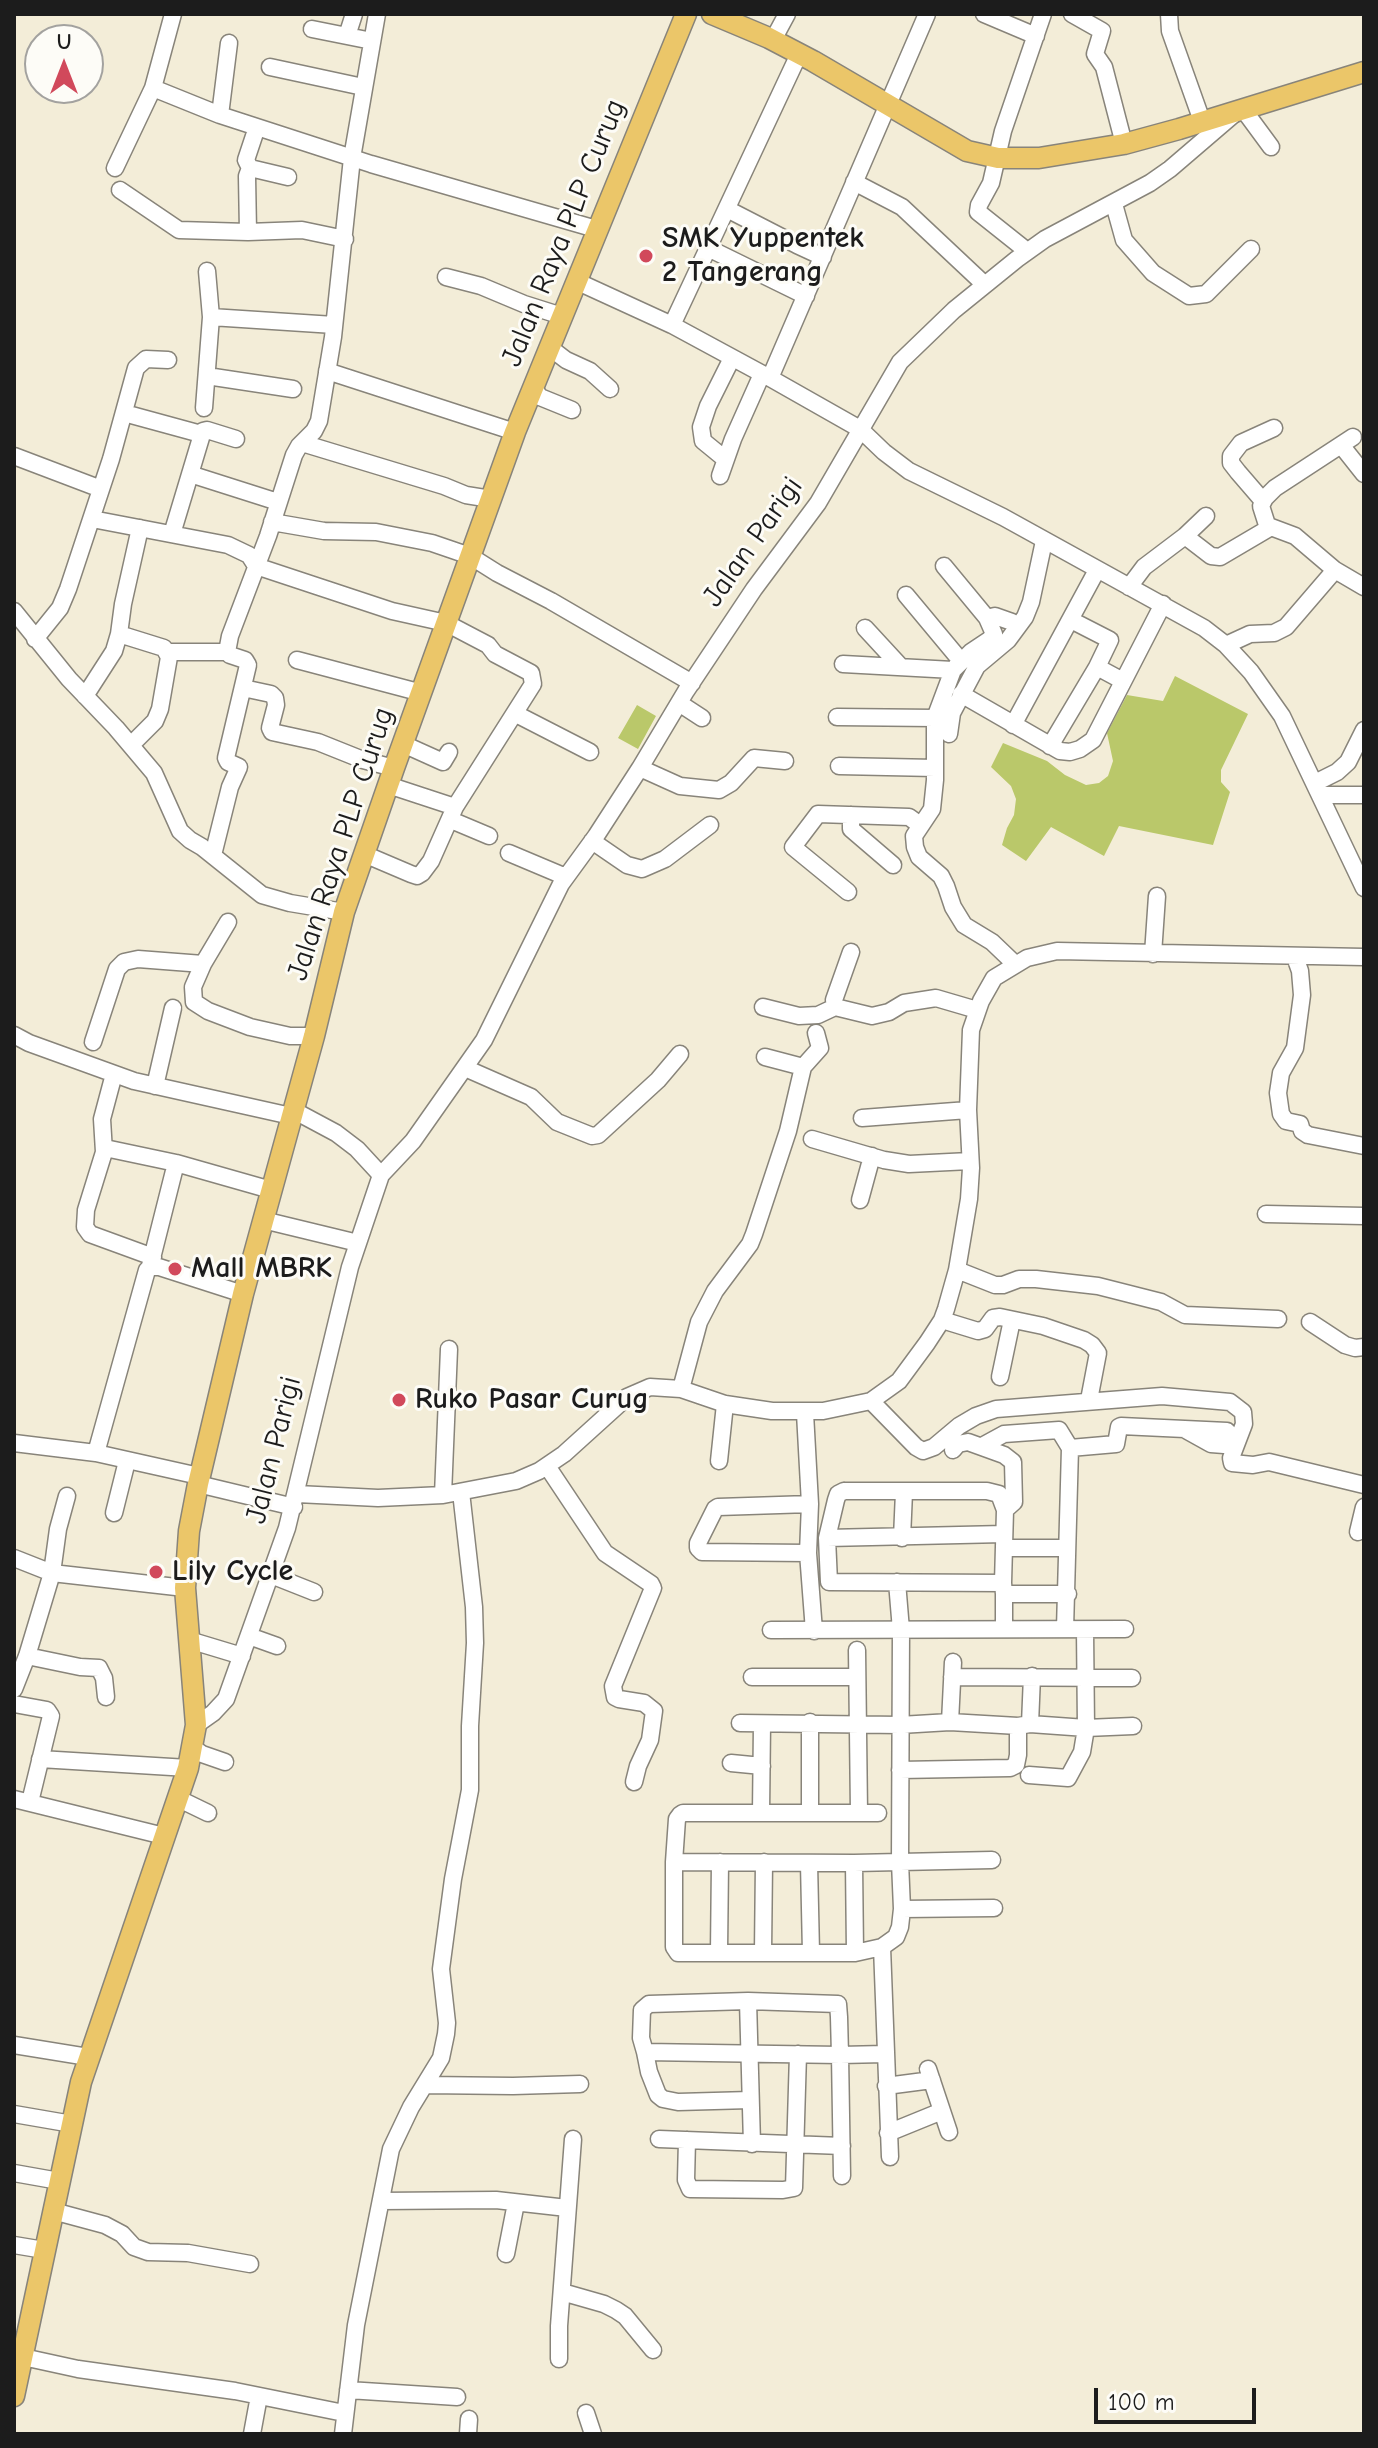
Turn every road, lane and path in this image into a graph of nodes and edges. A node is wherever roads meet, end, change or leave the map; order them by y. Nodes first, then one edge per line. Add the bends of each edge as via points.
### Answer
1 (173, 14) edge
2 (354, 14) edge
3 (377, 14) edge
4 (686, 14) edge
5 (712, 14) edge
6 (787, 14) edge
7 (927, 14) edge
8 (984, 14) edge
9 (1043, 14) edge
10 (1072, 14) edge
11 (1169, 14) edge
12 (312, 29) dead end
13 (347, 36) junction
14 (1036, 36) junction
15 (773, 40) junction
16 (372, 41) junction
17 (229, 43) dead end
18 (799, 54) junction
19 (270, 67) dead end
20 (1364, 72) edge
21 (363, 87) junction
22 (153, 88) junction
23 (888, 105) junction
24 (1240, 110) junction
25 (220, 115) junction
26 (1202, 121) junction
27 (257, 127) junction
28 (1124, 144) junction
29 (1271, 147) dead end
30 (352, 158) junction
31 (998, 158) junction
32 (115, 168) dead end
33 (250, 168) junction
34 (288, 177) dead end
35 (854, 182) junction
36 (120, 190) dead end
37 (1114, 204) junction
38 (727, 209) junction
39 (596, 229) junction
40 (248, 232) junction
41 (345, 239) junction
42 (708, 248) junction
43 (1251, 249) dead end
44 (1027, 251) junction
45 (823, 257) junction
46 (207, 271) dead end
47 (446, 277) dead end
48 (576, 281) junction
49 (984, 284) junction
50 (806, 296) junction
51 (562, 316) junction
52 (211, 317) junction
53 (334, 325) junction
54 (672, 325) junction
55 (549, 347) junction
56 (732, 358) junction
57 (168, 360) dead end
58 (327, 371) junction
59 (207, 376) junction
60 (766, 376) junction
61 (533, 387) junction
62 (293, 389) dead end
63 (610, 389) dead end
64 (204, 408) dead end
65 (572, 410) dead end
66 (124, 413) junction
67 (1274, 428) dead end
68 (860, 429) junction
69 (515, 432) junction
70 (201, 434) junction
71 (236, 439) dead end
72 (302, 443) junction
73 (14, 456) edge
74 (725, 459) junction
75 (190, 474) junction
76 (1364, 474) edge
77 (720, 476) dead end
78 (101, 489) junction
79 (491, 499) junction
80 (1263, 501) junction
81 (278, 502) junction
82 (1206, 516) dead end
83 (92, 519) junction
84 (272, 522) junction
85 (140, 528) junction
86 (1268, 528) junction
87 (172, 534) junction
88 (1185, 536) junction
89 (1044, 541) junction
90 (470, 556) junction
91 (256, 566) junction
92 (944, 566) dead end
93 (1097, 570) junction
94 (1335, 570) junction
95 (1129, 587) junction
96 (1364, 587) edge
97 (906, 595) dead end
98 (1163, 604) junction
99 (14, 611) edge
100 (987, 618) junction
101 (1071, 620) junction
102 (1012, 622) dead end
103 (446, 623) junction
104 (865, 628) dead end
105 (119, 634) junction
106 (35, 639) junction
107 (1226, 645) junction
108 (168, 652) junction
109 (227, 652) junction
110 (297, 660) dead end
111 (843, 664) dead end
112 (957, 665) junction
113 (901, 667) junction
114 (1097, 667) junction
115 (1123, 681) junction
116 (692, 683) junction
117 (243, 688) junction
118 (422, 693) junction
119 (961, 694) junction
120 (85, 696) junction
121 (679, 703) junction
122 (516, 714) junction
123 (837, 717) dead end
124 (702, 718) dead end
125 (935, 718) junction
126 (1013, 725) junction
127 (1364, 730) edge
128 (949, 734) dead end
129 (403, 744) junction
130 (131, 745) junction
131 (1050, 746) junction
132 (449, 752) dead end
133 (590, 752) dead end
134 (785, 761) dead end
135 (839, 766) dead end
136 (640, 768) junction
137 (935, 768) junction
138 (391, 777) junction
139 (1317, 789) junction
140 (1364, 795) edge
141 (453, 814) junction
142 (851, 815) junction
143 (710, 825) dead end
144 (920, 825) junction
145 (489, 836) dead end
146 (592, 841) junction
147 (509, 853) dead end
148 (364, 854) junction
149 (213, 855) junction
150 (893, 865) dead end
151 (566, 877) junction
152 (1364, 888) edge
153 (848, 892) dead end
154 (1157, 896) dead end
155 (344, 912) junction
156 (228, 922) dead end
157 (851, 952) dead end
158 (1153, 954) junction
159 (1295, 957) junction
160 (1364, 957) edge
161 (203, 964) junction
162 (1015, 964) junction
163 (763, 1007) dead end
164 (835, 1007) junction
165 (173, 1008) dead end
166 (977, 1010) junction
167 (816, 1033) dead end
168 (14, 1035) edge
169 (314, 1036) junction
170 (93, 1042) dead end
171 (680, 1054) dead end
172 (765, 1057) dead end
173 (803, 1067) junction
174 (465, 1068) junction
175 (114, 1074) junction
176 (155, 1086) junction
177 (968, 1110) junction
178 (292, 1113) junction
179 (862, 1118) dead end
180 (812, 1139) dead end
181 (1364, 1146) edge
182 (105, 1148) junction
183 (872, 1156) junction
184 (970, 1161) junction
185 (176, 1163) junction
186 (381, 1175) junction
187 (271, 1190) junction
188 (860, 1200) dead end
189 (1266, 1214) dead end
190 (1364, 1216) edge
191 (263, 1220) junction
192 (358, 1243) junction
193 (151, 1262) junction
194 (957, 1270) junction
195 (243, 1294) junction
196 (1278, 1319) dead end
197 (942, 1320) junction
198 (1012, 1320) junction
199 (1310, 1322) dead end
200 (1364, 1347) edge
201 (449, 1349) dead end
202 (1000, 1377) dead end
203 (681, 1389) junction
204 (1089, 1400) junction
205 (871, 1401) junction
206 (725, 1404) junction
207 (805, 1413) junction
208 (1184, 1429) dead end
209 (1012, 1433) junction
210 (14, 1443) edge
211 (982, 1446) junction
212 (1070, 1448) junction
213 (953, 1450) dead end
214 (96, 1453) junction
215 (127, 1461) junction
216 (719, 1461) dead end
217 (1013, 1462) junction
218 (547, 1466) junction
219 (199, 1480) junction
220 (1364, 1485) edge
221 (461, 1492) junction
222 (904, 1492) junction
223 (443, 1495) junction
224 (67, 1496) dead end
225 (295, 1500) junction
226 (810, 1504) junction
227 (1364, 1507) edge
228 (1005, 1510) junction
229 (114, 1513) dead end
230 (1358, 1532) dead end
231 (827, 1538) junction
232 (902, 1538) junction
233 (1007, 1541) junction
234 (1067, 1548) junction
235 (808, 1553) junction
236 (14, 1558) edge
237 (52, 1573) junction
238 (271, 1575) junction
239 (897, 1582) junction
240 (185, 1588) junction
241 (1004, 1589) junction
242 (314, 1592) dead end
243 (1068, 1594) junction
244 (1004, 1629) junction
245 (1065, 1629) junction
246 (1125, 1629) dead end
247 (771, 1630) dead end
248 (901, 1630) junction
249 (1085, 1630) junction
250 (814, 1631) junction
251 (249, 1636) junction
252 (189, 1640) junction
253 (277, 1646) dead end
254 (857, 1650) dead end
255 (27, 1656) junction
256 (242, 1656) junction
257 (1032, 1676) junction
258 (752, 1677) dead end
259 (856, 1677) junction
260 (1086, 1677) junction
261 (1132, 1678) dead end
262 (14, 1689) edge
263 (106, 1697) dead end
264 (14, 1704) edge
265 (810, 1722) junction
266 (950, 1722) junction
267 (740, 1723) dead end
268 (762, 1724) junction
269 (857, 1724) junction
270 (196, 1725) junction
271 (900, 1725) junction
272 (1024, 1725) junction
273 (1133, 1726) dead end
274 (1086, 1728) junction
275 (192, 1747) junction
276 (40, 1759) junction
277 (225, 1762) dead end
278 (731, 1763) dead end
279 (762, 1766) junction
280 (188, 1768) junction
281 (900, 1770) junction
282 (1029, 1775) dead end
283 (634, 1782) dead end
284 (177, 1798) junction
285 (22, 1800) edge
286 (810, 1812) junction
287 (208, 1813) dead end
288 (761, 1813) junction
289 (859, 1813) junction
290 (878, 1813) dead end
291 (164, 1836) junction
292 (992, 1860) dead end
293 (674, 1862) junction
294 (720, 1862) junction
295 (764, 1862) junction
296 (900, 1862) junction
297 (809, 1863) junction
298 (854, 1863) junction
299 (994, 1908) dead end
300 (902, 1909) junction
301 (882, 1947) junction
302 (719, 1952) junction
303 (763, 1952) junction
304 (811, 1953) junction
305 (855, 1953) junction
306 (748, 2001) junction
307 (14, 2045) edge
308 (645, 2052) junction
309 (751, 2052) junction
310 (798, 2054) junction
311 (885, 2054) junction
312 (840, 2055) junction
313 (88, 2057) junction
314 (580, 2084) dead end
315 (425, 2085) junction
316 (886, 2086) junction
317 (750, 2100) junction
318 (942, 2111) junction
319 (14, 2114) edge
320 (72, 2124) junction
321 (949, 2132) dead end
322 (888, 2133) junction
323 (573, 2139) dead end
324 (659, 2139) dead end
325 (687, 2140) junction
326 (752, 2144) junction
327 (796, 2145) junction
328 (842, 2146) junction
329 (890, 2157) dead end
330 (14, 2173) edge
331 (842, 2176) dead end
332 (59, 2181) junction
333 (381, 2201) junction
334 (516, 2203) junction
335 (567, 2208) junction
336 (53, 2211) junction
337 (14, 2245) edge
338 (44, 2250) junction
339 (506, 2254) dead end
340 (250, 2264) dead end
341 (562, 2292) junction
342 (653, 2350) dead end
343 (559, 2359) dead end
344 (17, 2376) edge
345 (348, 2390) junction
346 (259, 2396) junction
347 (457, 2397) dead end
348 (344, 2413) junction
349 (586, 2413) dead end
350 (252, 2434) edge
351 (343, 2434) edge
352 (593, 2434) edge

1 - 22 street
2 - 13 street
3 - 16 street
4 - 39 main road, Jalan Raya PLP Curug
5 - 15 main road
6 - 15 street
7 - 23 street
8 - 14 street
9 - 14 street
10 - 28 street via 1102,31 1095,54 1104,67
11 - 26 street via 1170,31
12 - 13 street
13 - 16 street
14 - 31 street
15 - 18 main road
16 - 21 street
17 - 25 street
18 - 23 main road
18 - 38 street
19 - 21 street
20 - 24 main road, Jalan Parigi
21 - 30 street
22 - 25 street
22 - 32 street
23 - 31 main road via 967,151
23 - 35 street
24 - 26 main road
24 - 29 street
24 - 37 street, Jalan Parigi via 1170,169
25 - 27 street
26 - 28 main road
27 - 30 street
27 - 33 street via 246,160
28 - 31 main road via 1039,158
30 - 39 street
30 - 41 street
31 - 44 street via 978,212
33 - 34 street
33 - 40 street
35 - 45 street
35 - 49 street via 902,207
36 - 40 street via 179,230
37 - 43 street via 1124,240 1153,273 1189,296 1206,294
37 - 44 street, Jalan Parigi
38 - 42 street
38 - 45 street
39 - 48 main road, Jalan Raya PLP Curug
40 - 41 street via 302,230
41 - 53 street
42 - 50 street
42 - 54 street
44 - 49 street, Jalan Parigi
45 - 50 street
46 - 52 street
47 - 51 street
48 - 51 main road, Jalan Raya PLP Curug
48 - 54 street
49 - 68 street, Jalan Parigi via 900,362
50 - 60 street
51 - 55 main road, Jalan Raya PLP Curug
52 - 53 street
52 - 59 street
53 - 58 street
54 - 56 street
55 - 61 main road, Jalan Raya PLP Curug
55 - 63 street
56 - 60 street
56 - 74 street via 701,427 703,441
57 - 66 street via 153,358 136,368
58 - 69 street
58 - 72 street via 319,421
59 - 62 street
59 - 64 street
60 - 68 street
60 - 74 street
61 - 65 street via 540,397
61 - 69 main road, Jalan Raya PLP Curug
66 - 70 street
66 - 78 street
67 - 80 street via 1241,443 1230,461
68 - 89 street via 909,471
68 - 116 street, Jalan Parigi via 818,503
69 - 79 main road, Jalan Raya PLP Curug
70 - 71 street via 207,430
70 - 75 street
72 - 79 street
72 - 81 street
73 - 78 street
74 - 77 street
75 - 81 street
75 - 87 street
76 - 80 street via 1347,441
78 - 83 street
79 - 90 main road, Jalan Raya PLP Curug
80 - 86 street
81 - 84 street
82 - 88 street
83 - 85 street
83 - 106 street via 60,608
84 - 90 street via 311,530 376,532
84 - 91 street
85 - 87 street
85 - 105 street
86 - 88 street via 1220,557
86 - 94 street via 1295,536
87 - 91 street via 238,548
88 - 95 street via 1144,567
89 - 93 street
89 - 119 street via 1025,617 977,666
90 - 103 main road, Jalan Raya PLP Curug
90 - 116 street
91 - 103 street via 392,611
91 - 109 street
92 - 100 street
93 - 95 street
93 - 101 street
94 - 96 street
94 - 107 street via 1286,627
95 - 98 street
97 - 112 street
98 - 107 street
98 - 115 street
99 - 106 street
100 - 102 street
100 - 112 street via 994,634
101 - 114 street via 1110,640
101 - 126 street
103 - 118 main road, Jalan Raya PLP Curug
103 - 122 street via 531,673 533,684
104 - 113 street
105 - 108 street
105 - 120 street via 111,657
106 - 120 street
107 - 139 street via 1282,716
108 - 109 street
108 - 130 street via 160,709
109 - 117 street via 247,663
110 - 118 street
111 - 113 street
112 - 113 street
112 - 125 street
114 - 115 street
114 - 131 street
115 - 131 street via 1093,740 1070,752
116 - 121 street, Jalan Parigi
117 - 138 street via 275,697 272,732 363,760
117 - 149 street via 226,758 239,767
118 - 129 main road, Jalan Raya PLP Curug
119 - 126 street
119 - 128 street
120 - 130 street
121 - 124 street
121 - 136 street, Jalan Parigi
122 - 133 street
122 - 141 street
123 - 125 street
125 - 137 street
126 - 131 street
127 - 139 street via 1348,762
129 - 132 street via 443,762
129 - 138 main road, Jalan Raya PLP Curug
130 - 149 street via 154,773 180,831
134 - 136 street via 754,758 719,790 680,786
135 - 137 street
136 - 146 street, Jalan Parigi
137 - 144 street via 932,809
138 - 141 street
138 - 148 main road, Jalan Raya PLP Curug
139 - 140 street
139 - 152 street
141 - 145 street
141 - 148 street via 420,875
142 - 144 street via 909,817
142 - 150 street via 851,829
142 - 153 street via 818,814 793,847
143 - 146 street via 665,859 642,869
144 - 162 street via 914,836 919,857 941,876 957,916
146 - 151 street, Jalan Parigi
147 - 151 street
148 - 155 main road, Jalan Raya PLP Curug
149 - 155 street via 262,895
151 - 174 street, Jalan Parigi via 495,1020
154 - 158 street
155 - 169 main road, Jalan Raya PLP Curug
156 - 161 street
157 - 164 street
158 - 159 street
158 - 162 street via 1046,952
159 - 160 street
159 - 181 street via 1302,995 1295,1048 1280,1077 1281,1114 1308,1135
161 - 169 street via 192,995 198,1007 250,1027
161 - 170 street via 124,962
162 - 166 street via 994,978
163 - 164 street via 799,1016
164 - 166 street via 872,1016 936,998
165 - 176 street
166 - 177 street via 971,1030
167 - 173 street via 820,1048
168 - 175 street
169 - 178 main road, Jalan Raya PLP Curug
171 - 174 street via 658,1080 592,1136 557,1122 531,1097
172 - 173 street
173 - 203 street via 754,1234 699,1322
174 - 186 street, Jalan Parigi via 413,1141
175 - 176 street
175 - 182 street via 103,1107
176 - 178 street
177 - 179 street
177 - 184 street
178 - 186 street via 336,1133
178 - 187 main road, Jalan Raya PLP Curug
180 - 183 street
182 - 185 street
182 - 193 street via 85,1227
183 - 184 street via 909,1164
183 - 188 street
184 - 194 street
185 - 187 street
185 - 193 street
186 - 192 street, Jalan Parigi
187 - 191 main road, Jalan Raya PLP Curug
189 - 190 street
191 - 192 street
191 - 195 main road, Jalan Raya PLP Curug
192 - 225 street, Jalan Parigi
193 - 195 street
193 - 214 street
194 - 196 street via 995,1285 1036,1279 1098,1286 1161,1302 1185,1315
194 - 197 street
195 - 219 main road, Jalan Raya PLP Curug
197 - 198 street via 978,1331 994,1317
197 - 205 street via 899,1381
198 - 202 street
198 - 204 street via 1092,1345 1098,1355
199 - 200 street via 1345,1345
201 - 223 street
203 - 206 street
203 - 218 street via 650,1387 627,1397
204 - 205 street via 996,1409 923,1451
204 - 220 street via 1162,1396 1230,1402 1243,1412 1244,1424 1232,1463 1269,1462
205 - 207 street
206 - 207 street
206 - 216 street
207 - 226 street
208 - 212 street via 1121,1426 1116,1444
209 - 211 street
209 - 212 street via 1059,1430
209 - 217 street
210 - 214 street
211 - 213 street via 963,1442
211 - 217 street
212 - 234 street
214 - 215 street
215 - 219 street
215 - 229 street
217 - 228 street via 1014,1502
218 - 221 street via 516,1481
218 - 283 street via 603,1551 653,1588 613,1686 615,1697 644,1703 654,1711 650,1740
219 - 225 street
219 - 240 main road, Jalan Raya PLP Curug
221 - 223 street
221 - 315 street via 475,1633 470,1790 441,1969 444,2046
222 - 228 street via 994,1491
222 - 231 street via 838,1494
222 - 232 street
223 - 225 street
224 - 237 street
225 - 238 street, Jalan Parigi
226 - 235 street
226 - 235 street via 718,1507 698,1543 702,1552
227 - 230 street
228 - 233 street
231 - 232 street
231 - 239 street via 829,1582
232 - 233 street
233 - 234 street
233 - 241 street
234 - 243 street
235 - 250 street
236 - 237 street
237 - 240 street
237 - 255 street
238 - 242 street
238 - 251 street, Jalan Parigi
239 - 241 street
239 - 248 street
240 - 252 main road, Jalan Raya PLP Curug
241 - 243 street
241 - 244 street
243 - 245 street
244 - 245 street
244 - 248 street
245 - 249 street
246 - 249 street
247 - 250 street
248 - 250 street
248 - 271 street
249 - 260 street
251 - 253 street
251 - 256 street, Jalan Parigi
252 - 256 street
252 - 270 main road, Jalan Raya PLP Curug
254 - 259 street
255 - 262 street
255 - 263 street via 99,1668
256 - 270 street, Jalan Parigi via 226,1699
257 - 260 street
257 - 266 street via 952,1669
257 - 272 street
258 - 259 street
259 - 269 street
260 - 261 street
260 - 274 street
264 - 276 street via 51,1712
265 - 268 street
265 - 269 street
265 - 286 street
266 - 271 street
266 - 272 street
267 - 268 street
268 - 279 street
269 - 271 street
269 - 289 street
270 - 275 main road, Jalan Raya PLP Curug
271 - 281 street
272 - 274 street
272 - 281 street via 1016,1765 1010,1768
273 - 274 street
274 - 282 street via 1068,1778
275 - 277 street
275 - 280 main road, Jalan Raya PLP Curug
276 - 280 street
276 - 285 street
278 - 279 street
279 - 288 street
280 - 284 main road, Jalan Raya PLP Curug
281 - 296 street
284 - 287 street
284 - 291 main road, Jalan Raya PLP Curug
285 - 291 street
286 - 288 street
286 - 289 street
288 - 293 street via 683,1813 677,1819
289 - 290 street
291 - 313 main road, Jalan Raya PLP Curug
292 - 296 street
293 - 294 street
293 - 302 street via 675,1951
294 - 295 street
294 - 302 street
295 - 297 street
295 - 303 street
296 - 298 street
296 - 300 street
297 - 298 street
297 - 304 street
298 - 305 street
299 - 300 street
300 - 301 street via 896,1937
301 - 305 street
301 - 311 street
302 - 303 street
303 - 304 street
304 - 305 street
306 - 308 street via 645,2005
306 - 309 street
306 - 312 street via 836,2003
307 - 313 street
308 - 309 street
308 - 317 street via 663,2099
309 - 310 street
309 - 317 street
310 - 312 street
310 - 327 street
311 - 312 street
311 - 316 street
312 - 328 street
313 - 320 main road, Jalan Raya PLP Curug
314 - 315 street
315 - 333 street via 391,2149
316 - 318 street via 930,2074
316 - 322 street
317 - 326 street
318 - 321 street
318 - 322 street
319 - 320 street
320 - 332 main road, Jalan Raya PLP Curug
322 - 329 street
323 - 335 street
324 - 325 street
325 - 326 street
325 - 327 street via 686,2180 695,2190 791,2189 796,2185
326 - 327 street
327 - 328 street
328 - 331 street
330 - 332 street
332 - 336 main road, Jalan Raya PLP Curug
333 - 334 street
333 - 345 street
334 - 335 street
334 - 339 street
335 - 341 street
336 - 338 main road, Jalan Raya PLP Curug
336 - 340 street via 105,2225 153,2254 188,2253
337 - 338 street
338 - 344 main road, Jalan Raya PLP Curug
341 - 342 street via 616,2310
341 - 343 street
344 - 346 street via 78,2369
345 - 347 street
345 - 348 street
346 - 348 street
346 - 350 street
348 - 351 street
349 - 352 street

